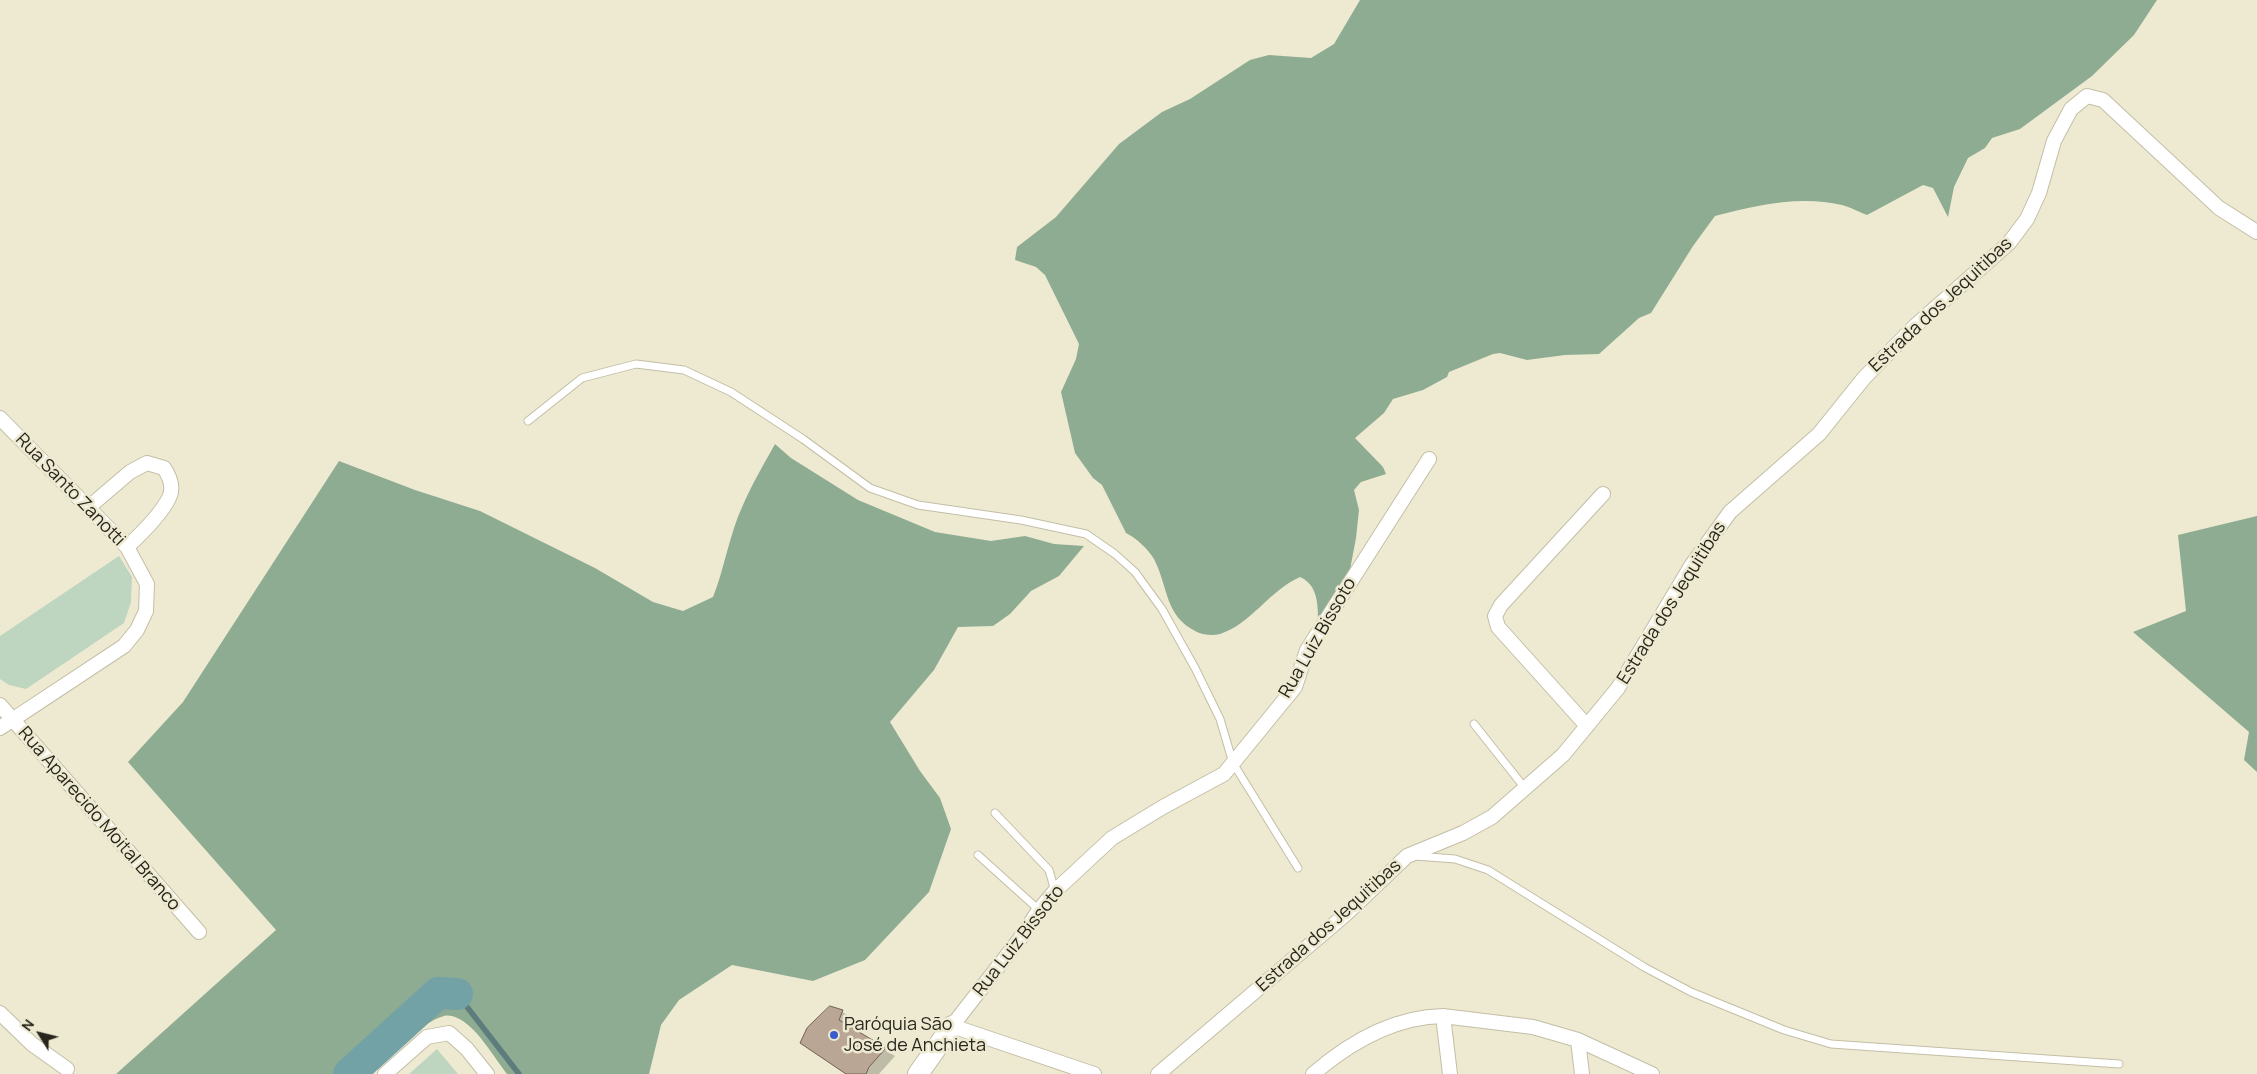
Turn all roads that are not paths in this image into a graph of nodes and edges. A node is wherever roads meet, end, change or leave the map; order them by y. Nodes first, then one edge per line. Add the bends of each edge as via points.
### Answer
1 (2257, 232) edge
2 (0, 418) edge
3 (528, 422) dead end
4 (1429, 459) dead end
5 (1603, 494) dead end
6 (89, 507) junction
7 (127, 547) junction
8 (0, 705) edge
9 (13, 720) junction
10 (1474, 724) dead end
11 (1587, 726) junction
12 (0, 728) edge
13 (1233, 762) junction
14 (1524, 787) junction
15 (995, 813) dead end
16 (978, 855) dead end
17 (1407, 856) junction
18 (1298, 868) dead end
19 (1055, 891) junction
20 (1039, 910) junction
21 (199, 932) dead end
22 (0, 1013) edge
23 (1443, 1016) junction
24 (952, 1026) junction
25 (1578, 1040) junction
26 (2119, 1064) dead end
27 (67, 1069) dead end
28 (385, 1074) edge
29 (487, 1074) edge
30 (918, 1074) edge
31 (1094, 1074) edge
32 (1158, 1074) edge
33 (1312, 1074) edge
34 (1450, 1074) edge
35 (1582, 1074) edge
36 (1652, 1074) edge

1 - 11 street, Estrada dos Jequitibas via 2219,208 2103,100 2087,96 2080,100 2068,113 2054,141 2039,193 2027,219 2009,243 1915,326 1864,378 1819,434 1730,512 1691,566 1618,688
2 - 6 street, Rua Santo Zanotti
3 - 13 lane via 582,378 636,364 684,370 731,392 803,438 870,488 918,505 1021,520 1086,534 1135,572 1162,609 1220,719
4 - 13 street, Rua Luiz Bissoto via 1307,650 1295,687
5 - 11 street via 1501,605 1495,616 1498,627
6 - 7 street, Rua Santo Zanotti
6 - 7 street via 130,472 147,463 164,468 171,479 170,497
7 - 9 street, Rua Santo Zanotti via 148,584 146,611 137,630 124,646
8 - 9 street, Rua Aparecido Moital Branco
9 - 12 street, Rua Santo Zanotti
9 - 21 street, Rua Aparecido Moital Branco
10 - 14 lane
11 - 14 street, Estrada dos Jequitibas via 1563,755
13 - 18 lane
13 - 19 street, Rua Luiz Bissoto via 1210,784 1163,807 1112,838
14 - 17 street, Estrada dos Jequitibas via 1492,818
15 - 19 lane via 1049,870
16 - 20 lane
17 - 26 lane via 1455,859 1488,870 1644,967 1691,992 1784,1030 1831,1044
17 - 32 street, Estrada dos Jequitibas via 1346,914
19 - 20 street, Rua Luiz Bissoto
20 - 24 street, Rua Luiz Bissoto
22 - 27 street via 32,1044
23 - 25 street via 1533,1027
23 - 33 street via 1429,1016 1374,1032 1339,1052
23 - 34 street
24 - 30 street, Rua Luiz Bissoto
24 - 31 street
25 - 35 street
25 - 36 street
28 - 29 street via 427,1037 450,1033

